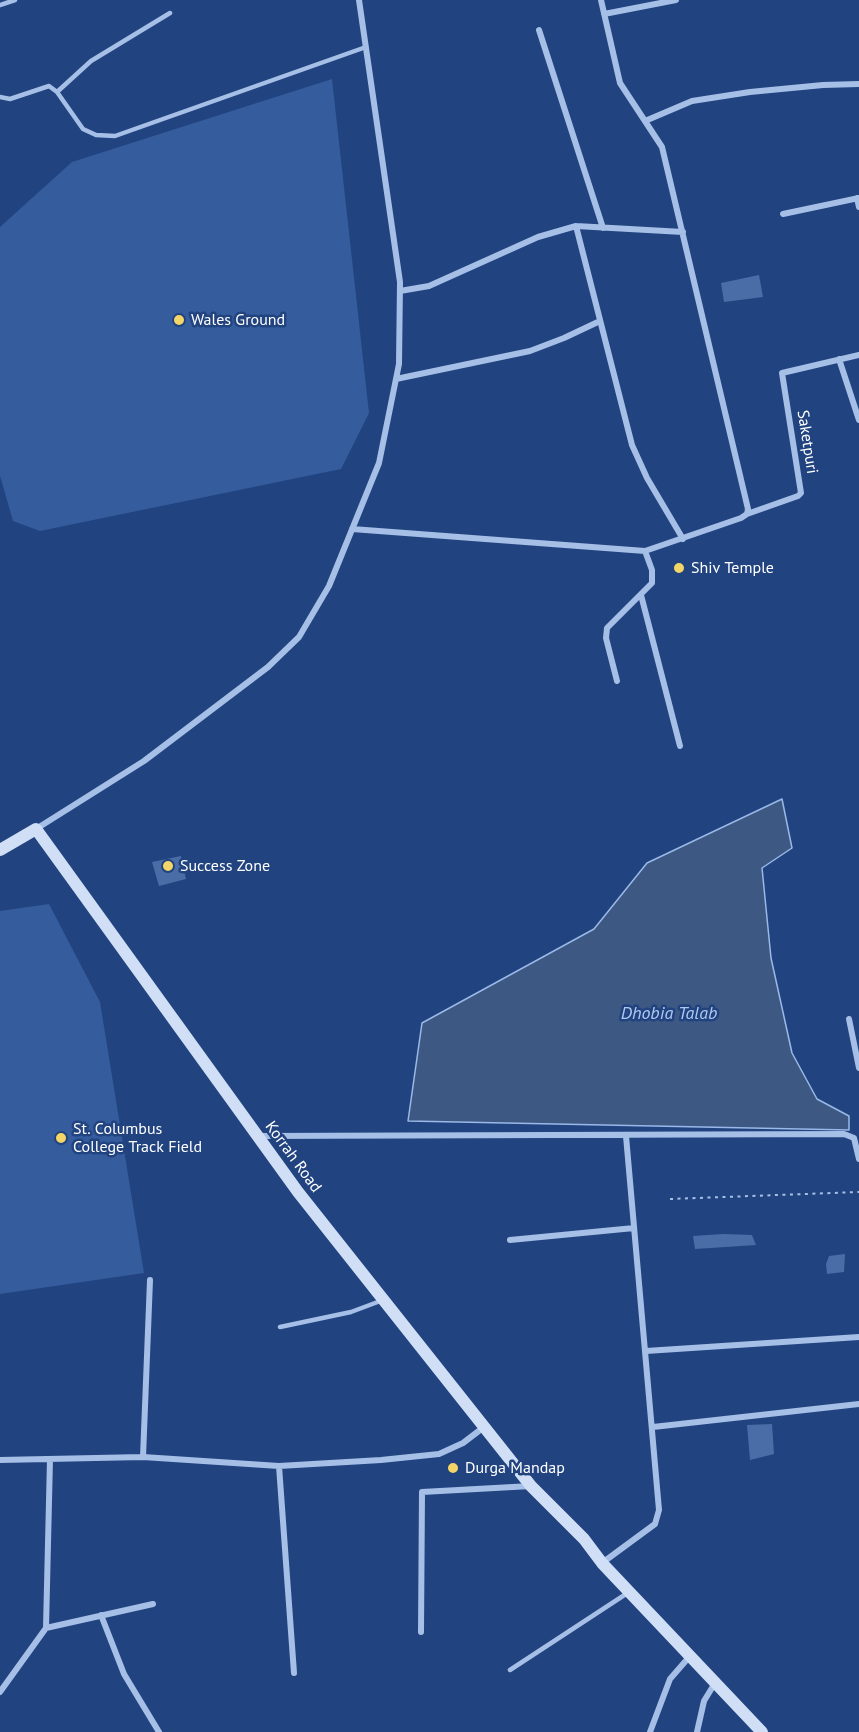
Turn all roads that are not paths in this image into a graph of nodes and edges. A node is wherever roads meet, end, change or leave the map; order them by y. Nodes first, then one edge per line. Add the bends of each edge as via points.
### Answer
1 (15, 0) edge
2 (359, 0) edge
3 (601, 0) edge
4 (676, 0) edge
5 (0, 5) edge
6 (170, 13) dead end
7 (604, 14) junction
8 (539, 30) dead end
9 (366, 47) junction
10 (859, 84) edge
11 (57, 92) junction
12 (0, 98) edge
13 (645, 122) junction
14 (858, 198) edge
15 (859, 207) edge
16 (783, 214) dead end
17 (576, 226) junction
18 (603, 228) junction
19 (683, 232) junction
20 (400, 291) junction
21 (600, 321) junction
22 (859, 355) edge
23 (839, 359) junction
24 (396, 379) junction
25 (859, 420) edge
26 (747, 514) junction
27 (352, 529) junction
28 (683, 539) junction
29 (645, 551) junction
30 (641, 595) junction
31 (617, 681) dead end
32 (680, 746) dead end
33 (36, 829) junction
34 (0, 850) edge
35 (849, 1019) dead end
36 (859, 1068) edge
37 (859, 1132) edge
38 (257, 1136) junction
39 (626, 1136) junction
40 (856, 1143) junction
41 (859, 1159) edge
42 (634, 1228) junction
43 (510, 1240) dead end
44 (150, 1280) dead end
45 (383, 1300) junction
46 (280, 1327) dead end
47 (859, 1337) edge
48 (646, 1351) junction
49 (859, 1404) edge
50 (484, 1427) junction
51 (653, 1427) junction
52 (144, 1457) junction
53 (50, 1459) junction
54 (0, 1460) edge
55 (279, 1466) junction
56 (531, 1486) junction
57 (602, 1563) junction
58 (629, 1592) junction
59 (153, 1604) dead end
60 (101, 1616) junction
61 (46, 1628) junction
62 (421, 1632) dead end
63 (690, 1656) junction
64 (510, 1670) dead end
65 (294, 1673) dead end
66 (715, 1683) junction
67 (0, 1692) edge
68 (159, 1732) edge
69 (650, 1732) edge
70 (696, 1732) edge
71 (762, 1732) edge

1 - 5 lane
2 - 9 street
3 - 7 street
4 - 7 street
6 - 11 lane via 80,70
7 - 13 street via 620,83
8 - 18 street
9 - 11 lane via 115,136 96,135 83,129
9 - 20 street
10 - 13 street via 750,92 692,101
11 - 12 lane via 45,86 17,97
13 - 19 street via 662,147
14 - 15 street
14 - 16 street
17 - 18 street
17 - 20 street via 538,237 429,286
17 - 21 street
18 - 19 street
19 - 26 street
20 - 24 street
21 - 24 street via 530,351
21 - 28 street via 638,462
22 - 23 street
23 - 25 street
23 - 26 street, Saketpuri via 782,373 801,493
24 - 27 street via 379,463
26 - 28 street
27 - 29 street
27 - 33 street via 329,586 299,637 268,667 144,761
28 - 29 street
29 - 30 street via 654,579
30 - 31 street via 607,628
30 - 32 street
33 - 34 main road
33 - 38 main road, Korrah Road
35 - 36 street
37 - 40 street
38 - 39 street
38 - 45 main road, Korrah Road
39 - 40 street via 844,1134
39 - 42 street
40 - 41 street
42 - 43 street
42 - 48 street
44 - 52 street
45 - 46 lane via 351,1312
45 - 50 main road, Korrah Road
47 - 48 street
48 - 51 street
49 - 51 street
50 - 55 street via 439,1454
50 - 56 main road, Korrah Road
51 - 57 street via 658,1517
52 - 53 street
52 - 55 street
53 - 54 street
53 - 61 street
55 - 65 street
56 - 57 main road, Korrah Road via 584,1539
56 - 62 street via 422,1492
57 - 58 main road, Korrah Road
58 - 63 main road, Korrah Road
58 - 64 lane
59 - 60 street
60 - 61 street
60 - 68 street via 124,1674
61 - 67 street
63 - 66 main road, Korrah Road
63 - 69 street via 670,1679
66 - 70 street via 704,1701
66 - 71 main road, Korrah Road

